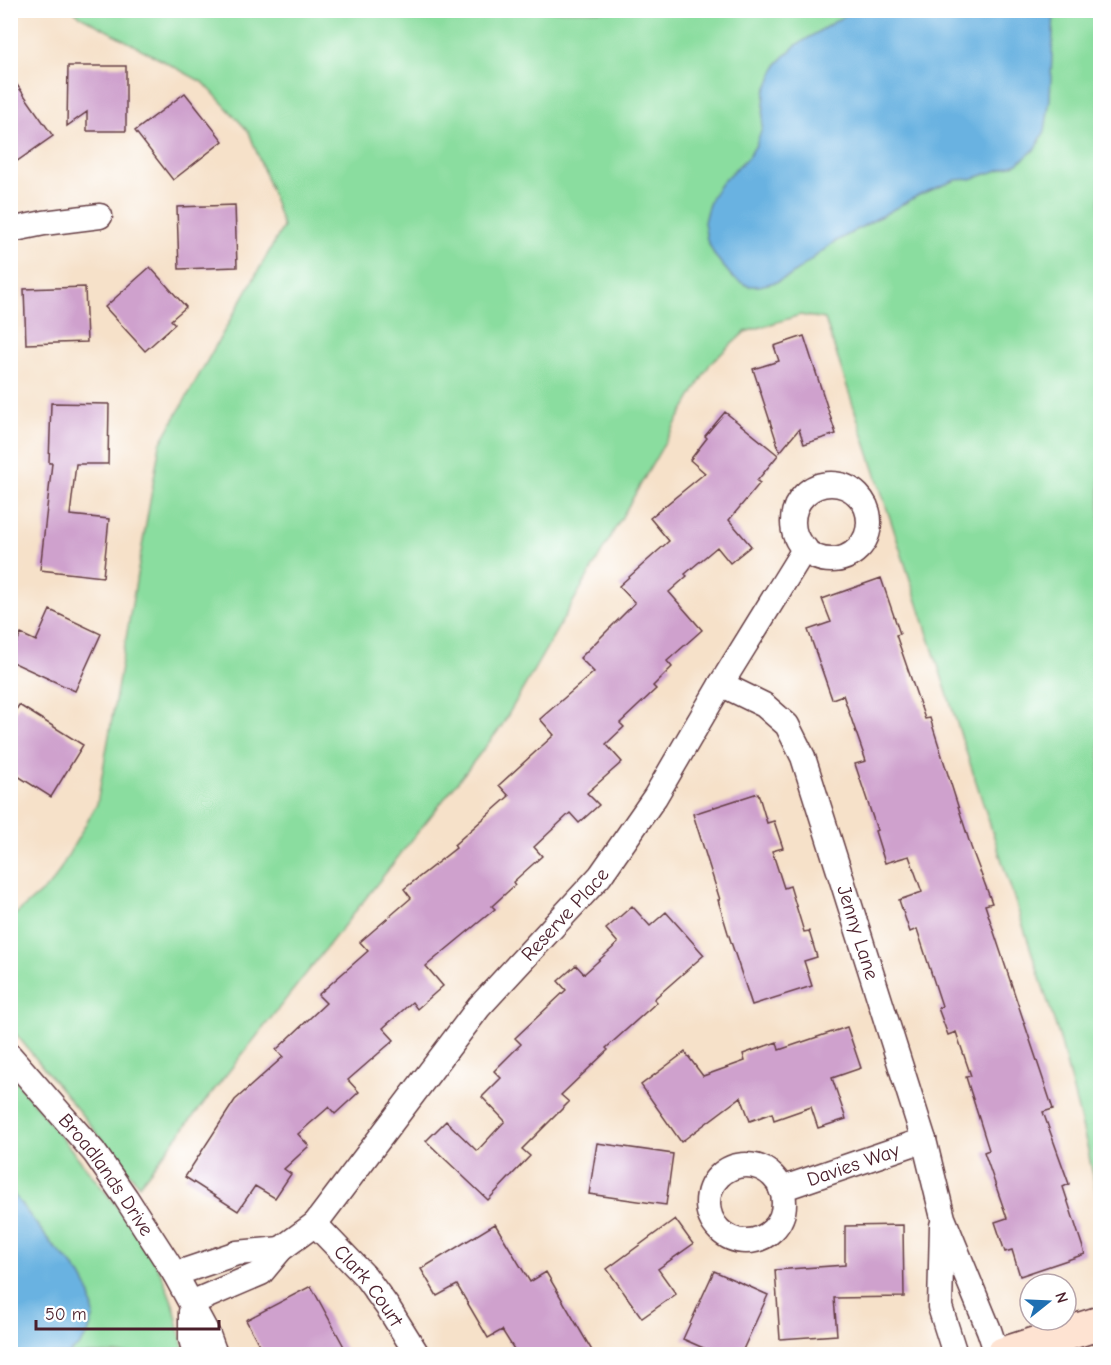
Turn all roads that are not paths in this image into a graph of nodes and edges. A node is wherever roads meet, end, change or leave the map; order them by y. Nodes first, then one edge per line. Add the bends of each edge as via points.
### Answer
1 (100, 216) dead end
2 (10, 230) edge
3 (805, 548) dead end
4 (720, 684) junction
5 (10, 1056) edge
6 (924, 1140) junction
7 (781, 1189) dead end
8 (943, 1218) junction
9 (315, 1224) junction
10 (281, 1249) junction
11 (175, 1274) junction
12 (191, 1303) junction
13 (1101, 1323) edge
14 (195, 1354) edge
15 (215, 1354) edge
16 (417, 1354) edge
17 (955, 1354) edge
18 (997, 1354) edge
19 (1004, 1354) edge

1 - 2 street
3 - 4 street, Reserve Place
4 - 6 street, Jenny Lane via 764,705 787,725 803,757
4 - 9 street, Reserve Place via 656,797 600,876 479,1006
5 - 11 street, Broadlands Drive via 94,1152
6 - 7 street, Davies Way
6 - 8 street, Jenny Lane
8 - 17 street, Jenny Lane via 940,1307
8 - 18 street, Jenny Lane
9 - 10 street, Reserve Place
9 - 16 street, Clark Court via 365,1276
10 - 11 street via 237,1253
10 - 12 street, Reserve Place via 261,1273
11 - 12 street, Broadlands Drive
12 - 14 street, Broadlands Drive
12 - 15 street, Broadlands Drive
13 - 19 main road

